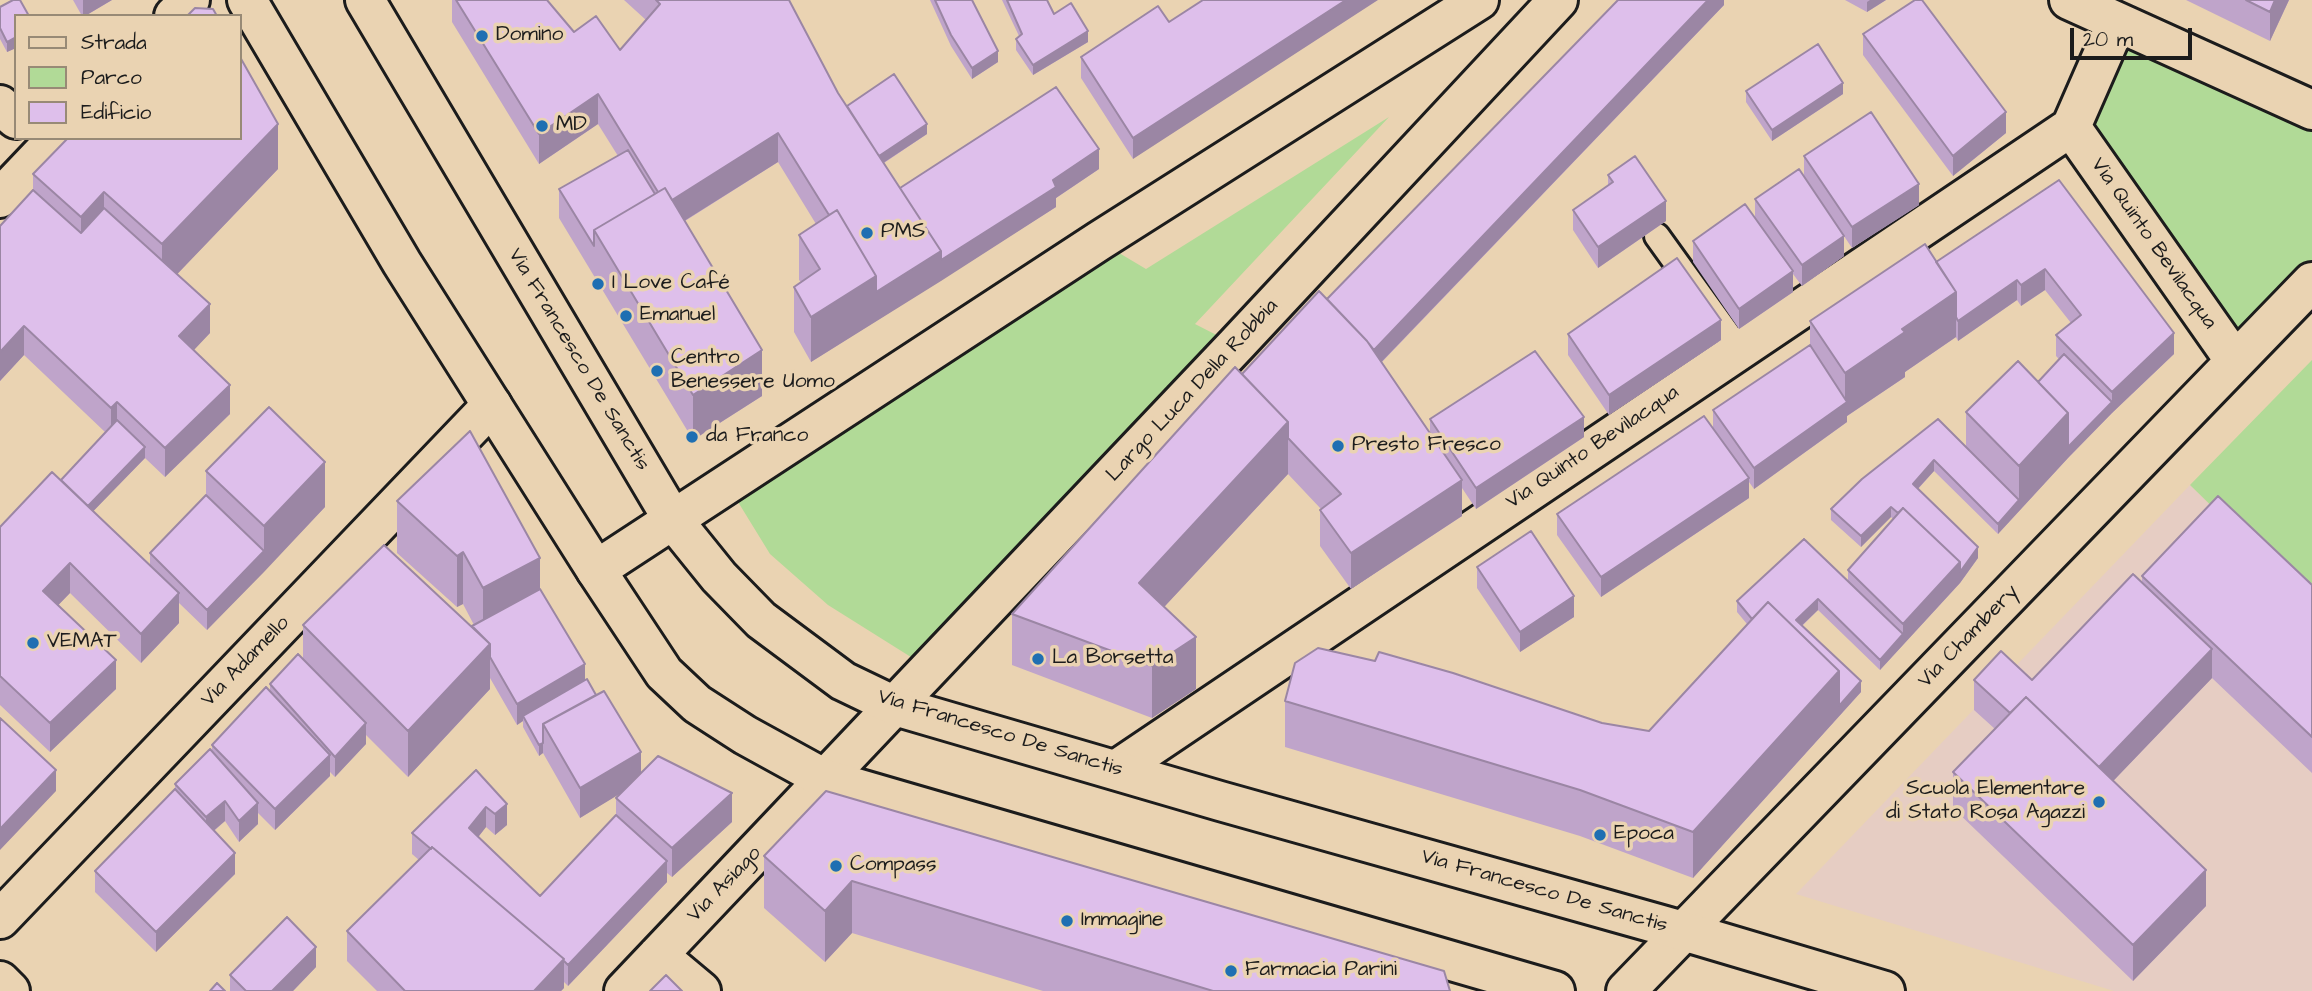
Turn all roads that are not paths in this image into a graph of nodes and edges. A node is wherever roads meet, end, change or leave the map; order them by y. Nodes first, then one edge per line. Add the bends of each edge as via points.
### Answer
1 (190, 0) edge
2 (247, 0) edge
3 (365, 0) edge
4 (1479, 0) edge
5 (1558, 0) edge
6 (2069, 0) edge
7 (176, 14) edge
8 (2117, 22) junction
9 (0, 105) edge
10 (2312, 110) edge
11 (14, 117) edge
12 (2071, 127) junction
13 (47, 142) edge
14 (0, 198) edge
15 (1657, 236) dead end
16 (2312, 282) edge
17 (1739, 350) junction
18 (2235, 361) junction
19 (492, 405) junction
20 (673, 520) junction
21 (596, 570) junction
22 (895, 706) junction
23 (1116, 770) junction
24 (825, 779) junction
25 (0, 919) edge
26 (1684, 931) junction
27 (658, 955) junction
28 (1465, 977) edge
29 (0, 981) edge
30 (10, 991) edge
31 (624, 991) edge
32 (701, 991) edge
33 (1555, 991) edge
34 (1626, 991) edge
35 (1885, 991) edge

1 - 7 street
2 - 19 street via 402,263
3 - 20 street, Via Francesco De Sanctis
4 - 20 street
5 - 22 street, Largo Luca Della Robbia
6 - 8 street
8 - 10 street
8 - 12 street
9 - 11 street
12 - 17 street, Via Quinto Bevilacqua
12 - 18 street, Via Quinto Bevilacqua
13 - 14 street
15 - 17 lane
16 - 18 street, Via Chambery
17 - 23 street, Via Quinto Bevilacqua
18 - 26 street, Via Chambery
19 - 21 street
19 - 25 street, Via Adamello
20 - 21 street
20 - 22 street, Via Francesco De Sanctis via 761,620 844,681
21 - 24 street via 664,673 697,704
22 - 23 street, Via Francesco De Sanctis
22 - 24 street, Largo Luca Della Robbia
23 - 26 street, Via Francesco De Sanctis
24 - 27 street, Via Asiago
24 - 28 street
26 - 34 street, Via Chambery
26 - 35 street, Via Francesco De Sanctis
27 - 31 street, Via Asiago
27 - 32 street
28 - 33 street
29 - 30 street

